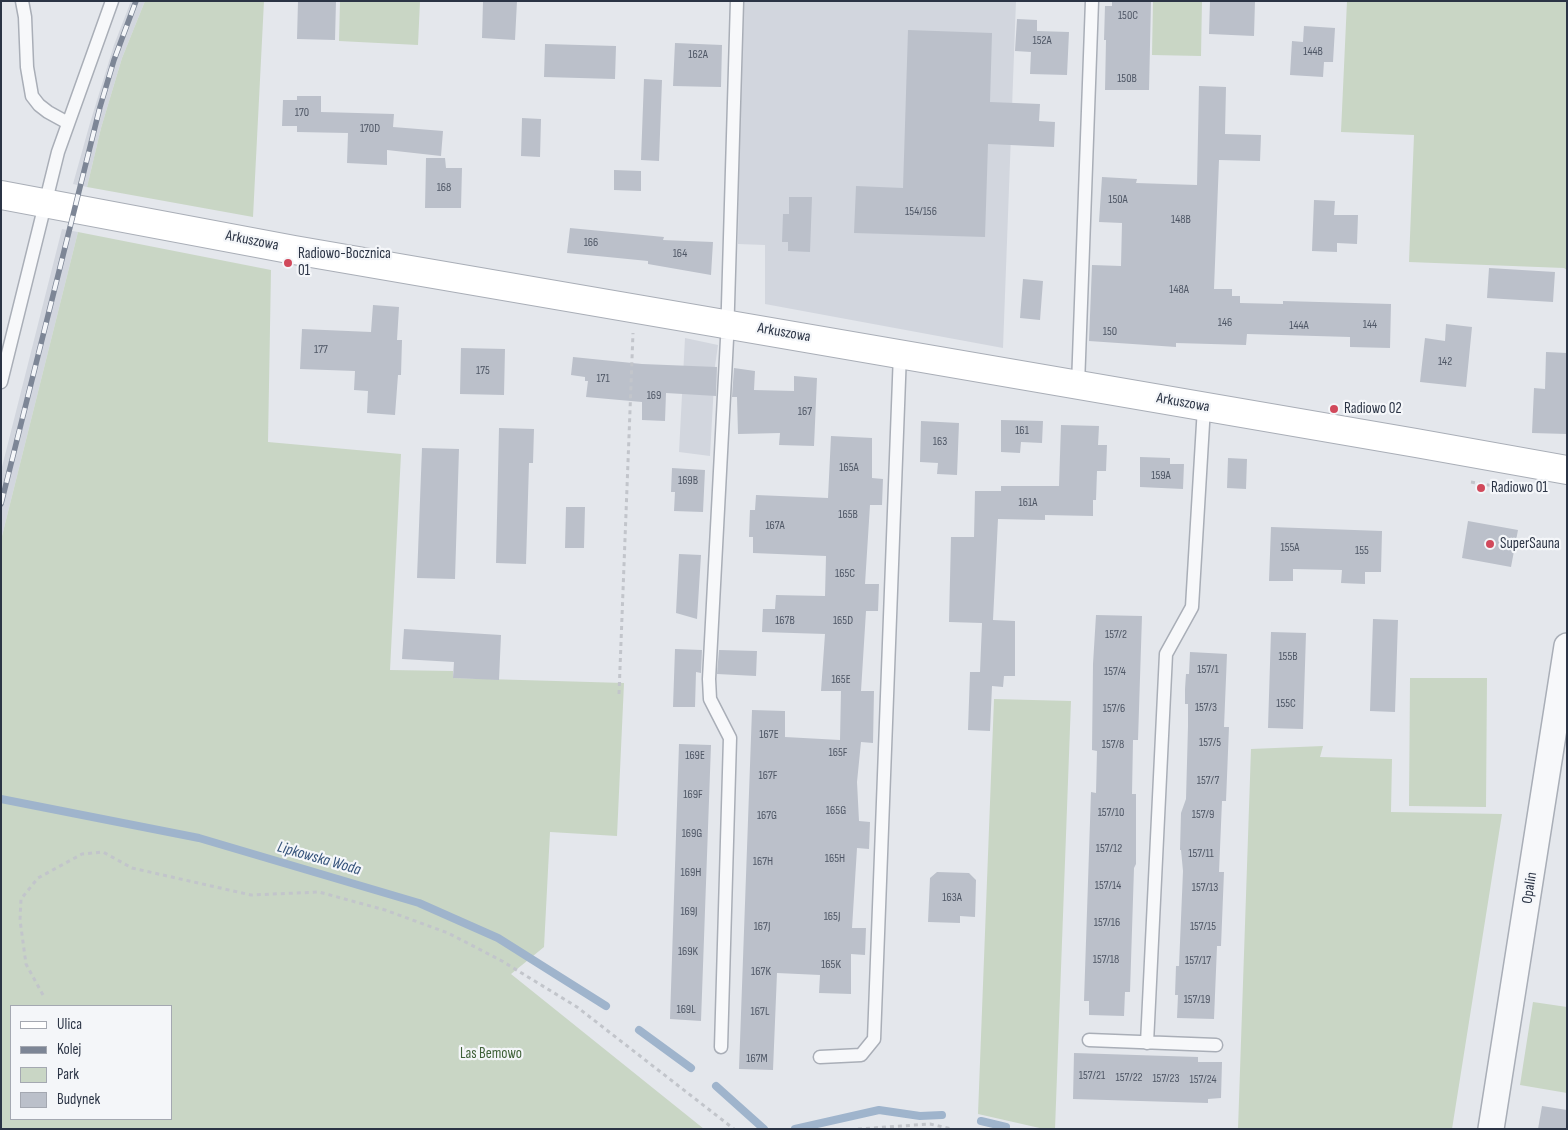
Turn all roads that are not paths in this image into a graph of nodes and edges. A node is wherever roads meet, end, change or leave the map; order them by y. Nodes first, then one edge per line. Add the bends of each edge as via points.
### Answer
1 (22, 1) edge
2 (112, 1) edge
3 (737, 1) edge
4 (1092, 1) edge
5 (68, 123) junction
6 (1, 194) edge
7 (46, 203) junction
8 (728, 324) junction
9 (900, 353) junction
10 (1, 382) edge
11 (1078, 385) junction
12 (1204, 407) junction
13 (1567, 470) edge
14 (1567, 646) edge
15 (1089, 1040) dead end
16 (1148, 1043) junction
17 (1216, 1045) dead end
18 (721, 1047) dead end
19 (820, 1057) dead end
20 (1491, 1129) edge

1 - 5 lane via 26,67 32,96 48,112
2 - 5 lane
3 - 8 lane
4 - 11 lane
5 - 7 lane
6 - 7 main road, Arkuszowa
7 - 8 main road, Arkuszowa
7 - 10 lane
8 - 9 main road, Arkuszowa
8 - 18 lane via 709,680 710,698 730,738
9 - 11 main road, Arkuszowa
9 - 19 lane via 874,1039 861,1056
11 - 12 main road, Arkuszowa
12 - 13 main road, Arkuszowa
12 - 16 lane via 1192,607 1166,654
14 - 20 street, Opalin
15 - 16 lane
16 - 17 lane

